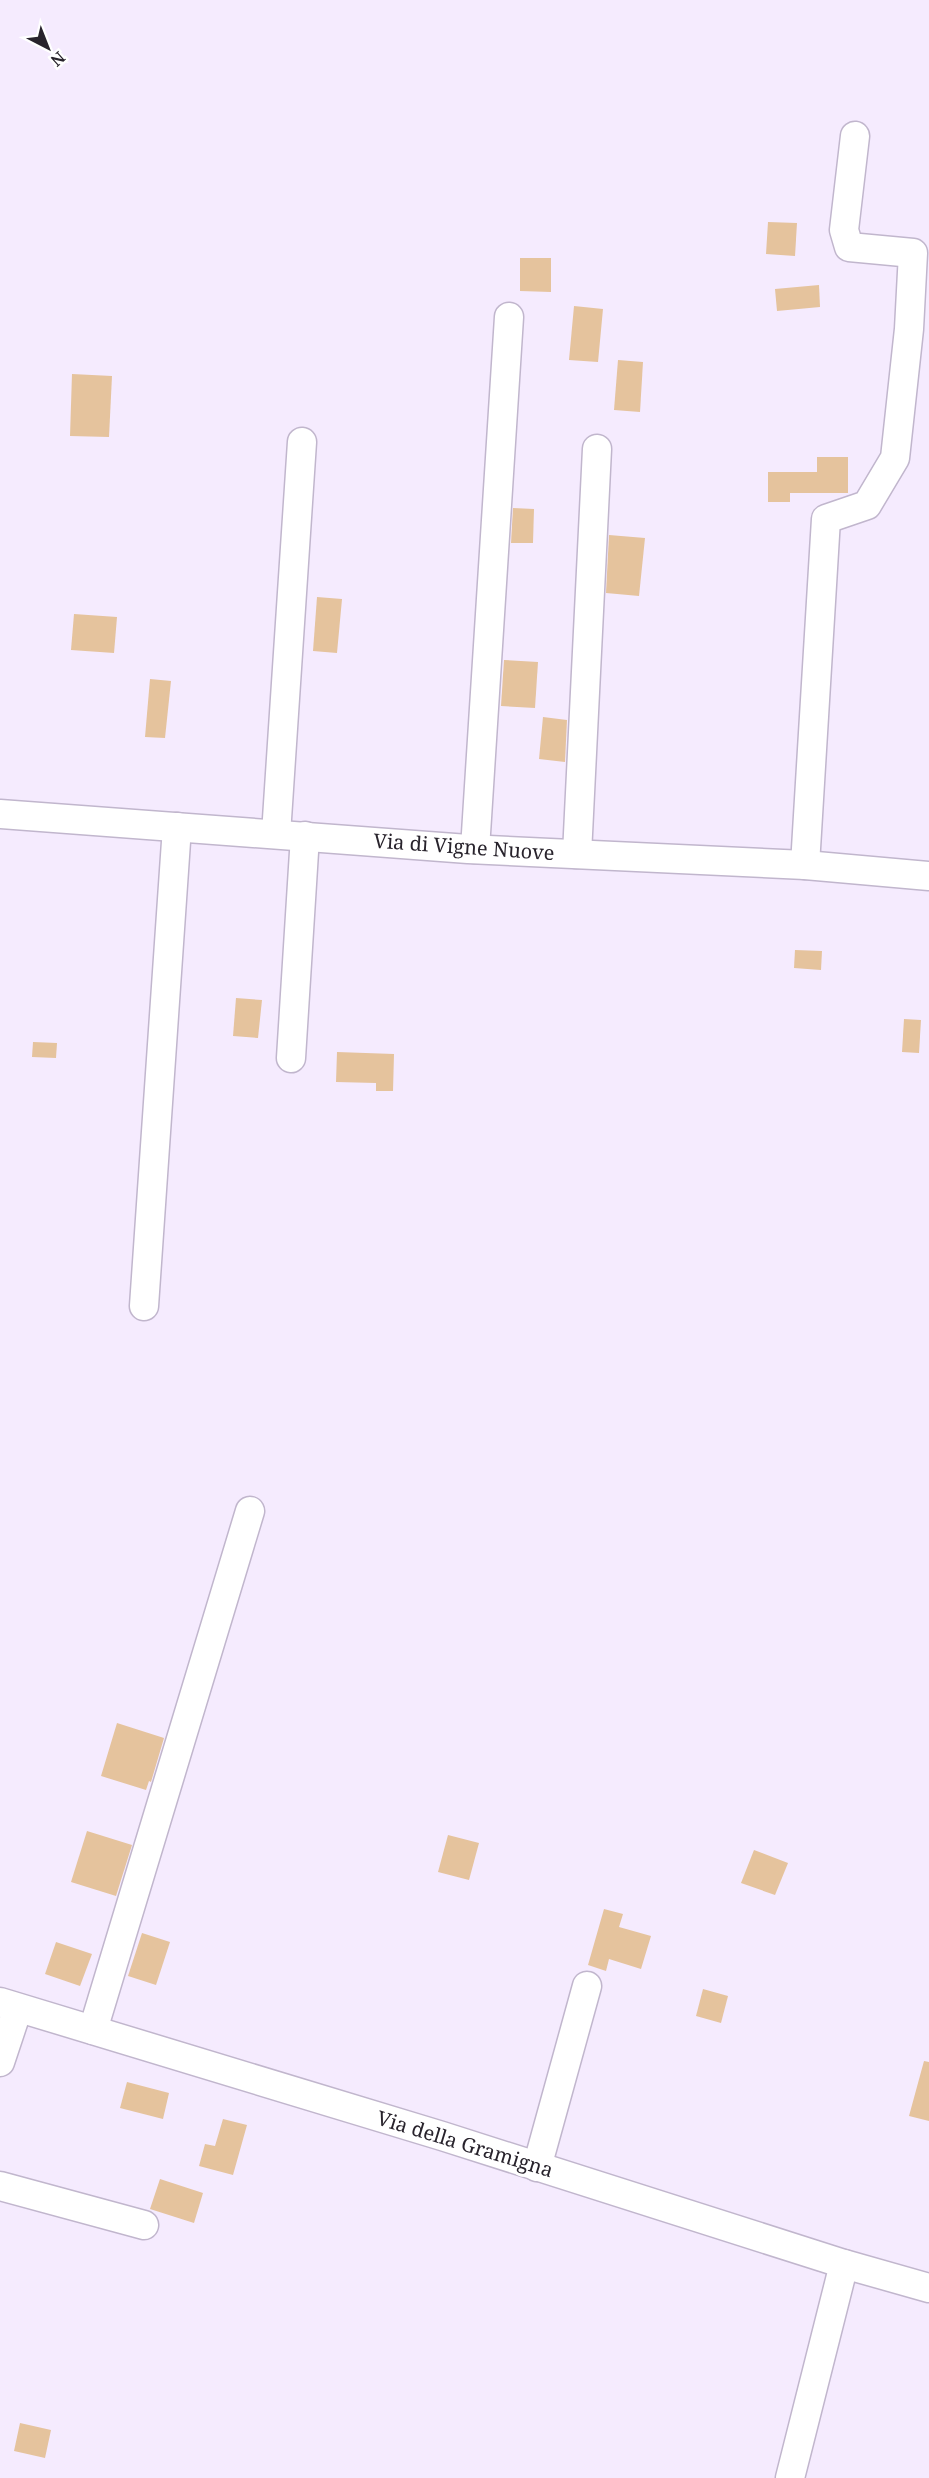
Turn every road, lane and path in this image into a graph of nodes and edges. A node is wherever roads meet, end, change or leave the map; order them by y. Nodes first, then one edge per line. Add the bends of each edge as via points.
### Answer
1 (855, 136) dead end
2 (509, 317) dead end
3 (302, 442) dead end
4 (597, 449) dead end
5 (0, 814) edge
6 (177, 827) junction
7 (276, 834) junction
8 (305, 836) junction
9 (475, 849) junction
10 (577, 854) junction
11 (805, 865) junction
12 (929, 876) edge
13 (291, 1058) dead end
14 (144, 1306) dead end
15 (250, 1511) dead end
16 (588, 1986) dead end
17 (9, 2005) edge
18 (93, 2030) junction
19 (0, 2062) edge
20 (537, 2166) junction
21 (0, 2186) edge
22 (144, 2225) dead end
23 (844, 2264) junction
24 (929, 2288) edge
25 (790, 2478) edge

1 - 11 street via 844,230 849,247 913,254 909,329 896,459 867,505 826,519
2 - 9 street
3 - 7 street
4 - 10 street
5 - 6 street, Via di Vigne Nuove
6 - 7 street, Via di Vigne Nuove
6 - 14 street
7 - 8 street, Via di Vigne Nuove
8 - 9 street, Via di Vigne Nuove
8 - 13 street
9 - 10 street, Via di Vigne Nuove
10 - 11 street, Via di Vigne Nuove
11 - 12 street, Via di Vigne Nuove
15 - 18 street
16 - 20 street
17 - 18 street, Via della Gramigna
17 - 19 street
18 - 20 street, Via della Gramigna
20 - 23 street, Via della Gramigna
21 - 22 street
23 - 24 street, Via della Gramigna
23 - 25 street

